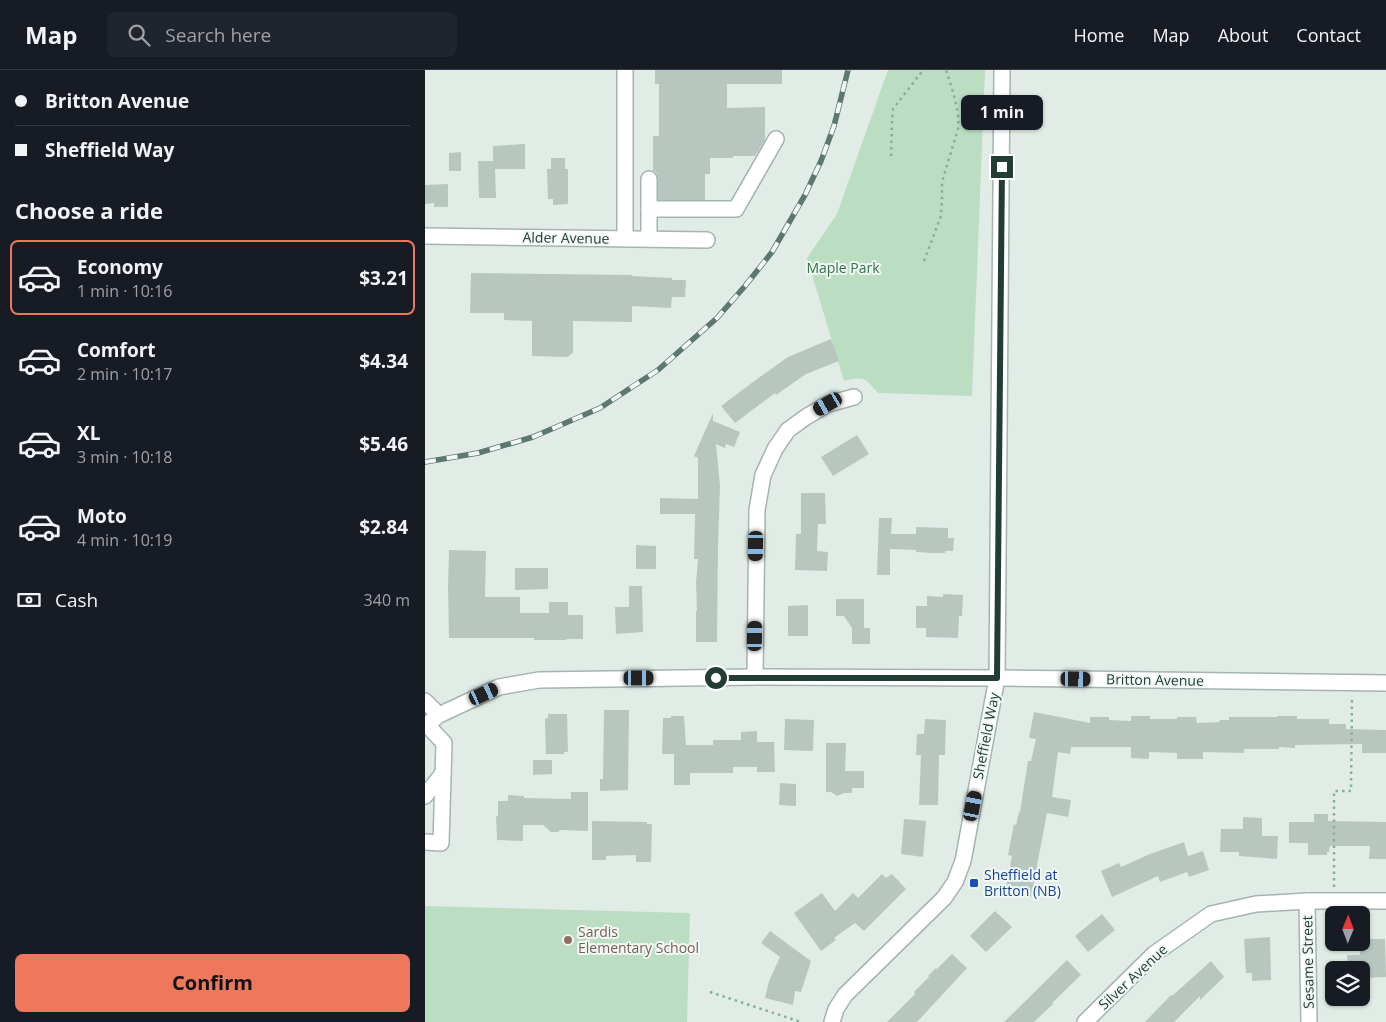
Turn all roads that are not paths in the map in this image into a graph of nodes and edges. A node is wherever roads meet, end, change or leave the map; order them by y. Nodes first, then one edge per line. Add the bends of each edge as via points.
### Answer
1 (625, 70) edge
2 (1003, 70) edge
3 (775, 139) dead end
4 (649, 179) dead end
5 (649, 209) junction
6 (425, 236) edge
7 (625, 239) junction
8 (649, 239) junction
9 (707, 240) dead end
10 (854, 397) dead end
11 (755, 677) junction
12 (997, 678) junction
13 (1386, 683) edge
14 (425, 702) edge
15 (439, 715) junction
16 (426, 725) edge
17 (443, 773) junction
18 (425, 796) edge
19 (425, 842) edge
20 (1386, 900) edge
21 (1307, 901) junction
22 (832, 1022) edge
23 (1085, 1022) edge
24 (1309, 1022) edge

1 - 7 street
2 - 12 street, Sheffield Way
3 - 5 street via 736,209
4 - 5 street
5 - 8 street
6 - 7 street, Alder Avenue
7 - 8 street, Alder Avenue
8 - 9 street, Alder Avenue
10 - 11 street via 828,404 788,430 763,475 757,510
11 - 12 street, Britton Avenue
11 - 15 street, Britton Avenue via 539,680 499,687
12 - 13 street, Britton Avenue
12 - 22 street, Sheffield Way via 963,861 955,882 944,898 845,995
14 - 15 street
15 - 16 street, Britton Avenue
16 - 17 street via 444,743
17 - 18 street
17 - 19 street via 441,843
20 - 21 street, Silver Avenue
21 - 23 street, Silver Avenue via 1256,904 1211,914 1154,954
21 - 24 street, Sesame Street

